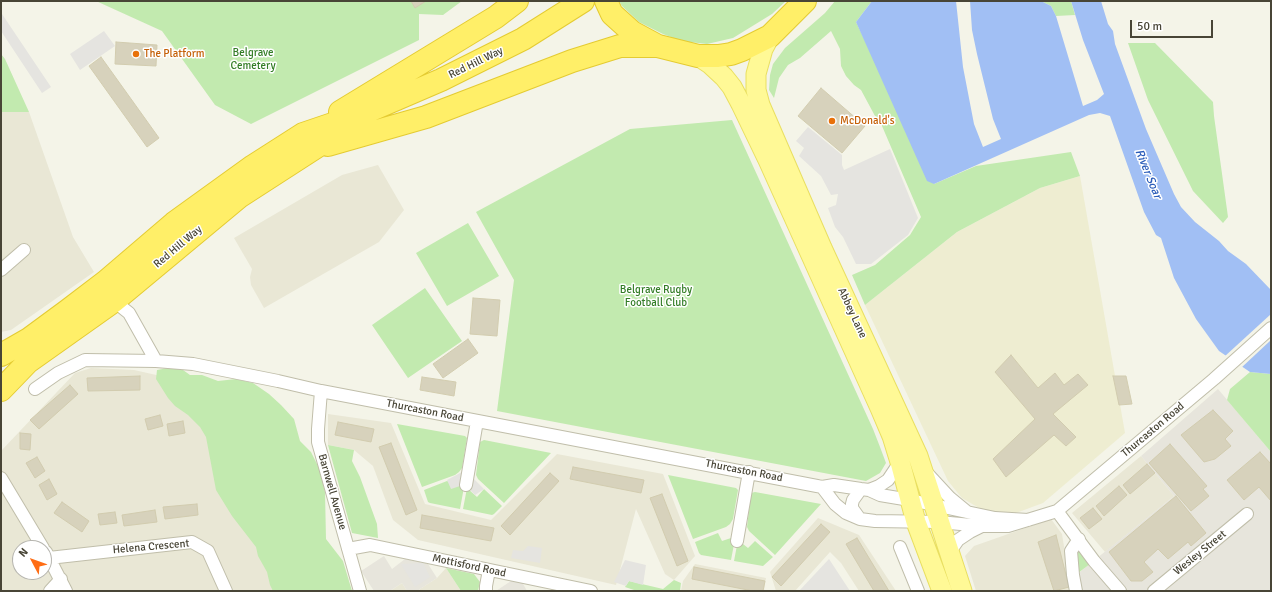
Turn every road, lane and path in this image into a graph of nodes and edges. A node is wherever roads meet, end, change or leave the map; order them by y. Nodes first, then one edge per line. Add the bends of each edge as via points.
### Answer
1 (517, 1) edge
2 (583, 1) edge
3 (606, 1) edge
4 (805, 1) edge
5 (770, 36) junction
6 (658, 46) junction
7 (698, 56) junction
8 (307, 142) junction
9 (24, 250) dead end
10 (1, 270) edge
11 (114, 302) junction
12 (1271, 328) edge
13 (1, 355) edge
14 (156, 361) junction
15 (35, 389) dead end
16 (1, 390) edge
17 (321, 391) junction
18 (477, 421) junction
19 (900, 462) junction
20 (921, 467) junction
21 (749, 472) junction
22 (1, 478) edge
23 (466, 485) dead end
24 (822, 487) junction
25 (865, 490) junction
26 (910, 500) junction
27 (1057, 511) junction
28 (936, 513) junction
29 (969, 513) junction
30 (1247, 514) dead end
31 (860, 519) junction
32 (1028, 520) junction
33 (916, 522) junction
34 (982, 526) junction
35 (1079, 539) junction
36 (38, 540) edge
37 (737, 541) dead end
38 (900, 547) dead end
39 (348, 549) junction
40 (52, 552) edge
41 (949, 553) junction
42 (52, 564) edge
43 (489, 570) junction
44 (61, 579) junction
45 (50, 591) edge
46 (66, 591) edge
47 (226, 591) edge
48 (360, 591) edge
49 (486, 591) edge
50 (591, 591) edge
51 (918, 591) edge
52 (942, 591) edge
53 (962, 591) edge
54 (1076, 591) edge
55 (1120, 591) edge
56 (1154, 591) edge

1 - 8 highway
2 - 8 highway, Red Hill Way via 523,39
3 - 6 highway via 612,14 632,32
4 - 5 highway
5 - 7 highway via 731,54
5 - 20 main road, Abbey Lane via 763,49 756,74 756,90 760,105
6 - 7 highway
6 - 8 highway via 620,46 572,60 426,117
7 - 19 main road, Abbey Lane via 724,77 741,104 880,408
8 - 11 highway, Red Hill Way
8 - 13 highway, Red Hill Way via 253,166 174,223 67,312
9 - 10 street
11 - 14 street via 129,313
11 - 16 highway, Red Hill Way via 28,362
12 - 27 street, Thurcaston Road via 1224,371
14 - 15 street, Thurcaston Road via 85,360 58,373
14 - 17 street, Thurcaston Road via 193,364
17 - 18 street, Thurcaston Road
17 - 39 street, Barnwell Avenue via 318,442
18 - 21 street, Thurcaston Road
18 - 23 street
19 - 25 street via 888,480 880,486
19 - 26 main road, Abbey Lane
20 - 28 main road, Abbey Lane
20 - 29 street, Thurcaston Road via 950,498
21 - 24 street, Thurcaston Road
21 - 37 street
22 - 36 street
24 - 25 street, Thurcaston Road via 834,485
24 - 31 street, Thurcaston Road via 840,509
25 - 26 street, Thurcaston Road
25 - 31 street via 852,504
26 - 28 street, Thurcaston Road
26 - 33 main road, Abbey Lane
27 - 32 street, Thurcaston Road
27 - 35 street
28 - 29 street, Thurcaston Road
28 - 33 street, Thurcaston Road
28 - 34 street, Thurcaston Road
28 - 41 main road, Abbey Lane
29 - 32 street, Thurcaston Road
30 - 56 street, Wesley Street
31 - 33 street, Thurcaston Road
32 - 34 street, Thurcaston Road via 1008,526
33 - 52 main road, Abbey Lane
34 - 41 street, Thurcaston Road via 958,540
35 - 54 street via 1071,551
35 - 55 street
38 - 51 street
39 - 43 street, Mottisford Road via 370,545
39 - 48 street, Barnwell Avenue
40 - 47 street, Helena Crescent via 192,542 208,551
41 - 53 main road, Abbey Lane
42 - 44 street
43 - 49 street
43 - 50 street, Mottisford Road
44 - 45 street
44 - 46 street

